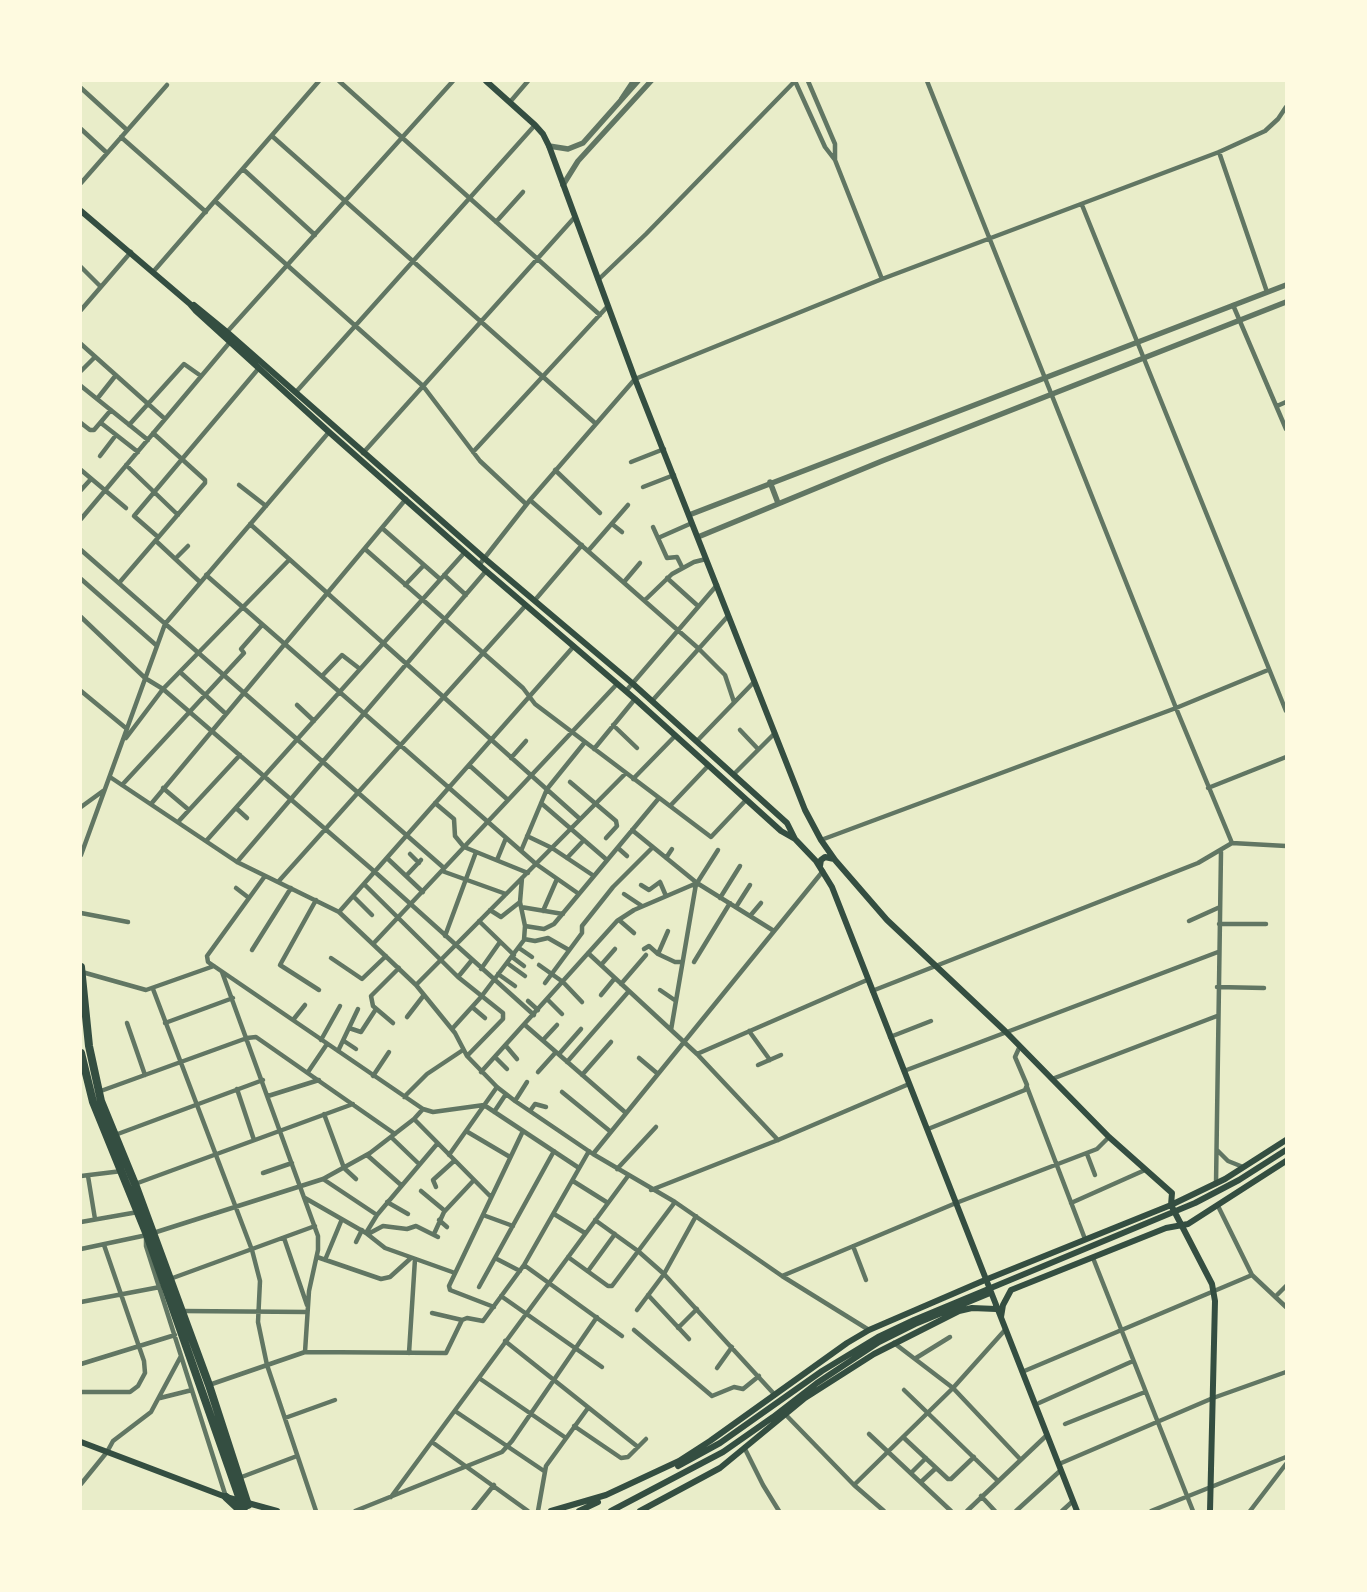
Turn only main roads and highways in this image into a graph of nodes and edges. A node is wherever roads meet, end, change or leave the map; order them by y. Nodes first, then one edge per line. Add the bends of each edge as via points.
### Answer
1 (486, 81) edge
2 (81, 211) edge
3 (190, 304) junction
4 (362, 455) junction
5 (795, 839) junction
6 (835, 860) junction
7 (821, 869) junction
8 (81, 967) edge
9 (82, 972) edge
10 (81, 1052) edge
11 (1286, 1140) edge
12 (1286, 1152) edge
13 (1286, 1161) edge
14 (126, 1170) junction
15 (1172, 1205) junction
16 (1183, 1225) junction
17 (150, 1234) junction
18 (985, 1280) junction
19 (941, 1299) junction
20 (996, 1309) junction
21 (952, 1314) junction
22 (1001, 1321) junction
23 (775, 1395) junction
24 (759, 1407) junction
25 (786, 1413) junction
26 (776, 1420) junction
27 (81, 1442) edge
28 (226, 1497) joint
29 (244, 1509) edge
30 (277, 1511) edge
31 (551, 1511) edge
32 (578, 1511) edge
33 (611, 1511) edge
34 (640, 1511) edge
35 (1077, 1511) edge
36 (1210, 1511) edge

1 - 6 main road via 543,134 549,146 607,307 774,733 805,810
2 - 3 main road
3 - 4 main road via 296,392
3 - 4 main road via 329,432
4 - 5 main road via 486,572 626,691 781,831
4 - 5 main road via 632,683 787,823
5 - 7 main road
6 - 7 main road via 826,857 821,860
6 - 15 main road via 881,914 1005,1031 1109,1137 1172,1194
7 - 18 main road via 832,887
8 - 9 main road
9 - 14 main road via 89,1046 98,1092
10 - 14 main road via 93,1102
11 - 15 main road via 1216,1184
12 - 32 main road via 1195,1204 878,1337 822,1371 720,1443 675,1468
12 - 33 main road via 1219,1195 1173,1217 897,1332 817,1383 723,1452
13 - 16 main road
14 - 17 main road via 138,1212
14 - 17 main road via 135,1184
15 - 16 main road
15 - 18 main road
16 - 22 main road via 1166,1228 1011,1290 1003,1304
16 - 36 main road via 1214,1292
17 - 29 main road
17 - 29 main road via 209,1385 239,1478
18 - 19 main road
18 - 20 main road
19 - 21 main road via 954,1302
19 - 23 main road via 869,1330
20 - 21 main road via 972,1308
20 - 22 main road
21 - 25 main road via 853,1366
22 - 35 main road
23 - 24 main road
23 - 25 main road via 777,1407
24 - 26 main road via 775,1410
24 - 31 main road via 703,1446 643,1479 587,1502
25 - 26 main road
26 - 34 main road via 745,1449 705,1478
27 - 28 main road
28 - 29 main road
29 - 30 main road

